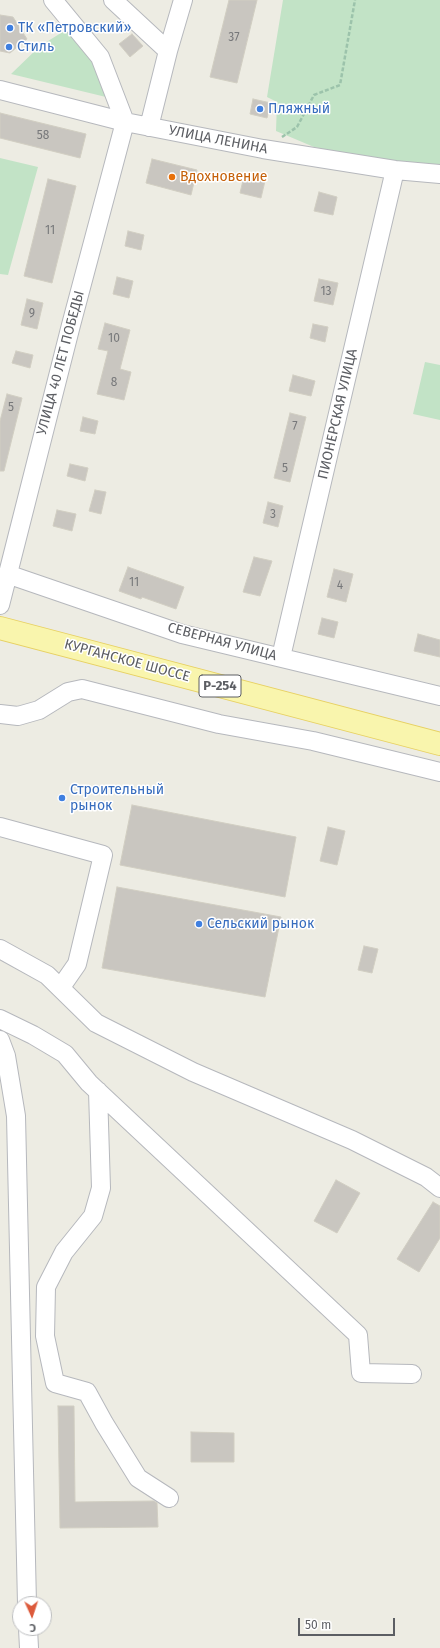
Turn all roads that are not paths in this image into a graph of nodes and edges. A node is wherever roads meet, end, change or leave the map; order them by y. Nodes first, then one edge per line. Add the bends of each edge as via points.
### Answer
1 (113, 0) edge
2 (184, 0) edge
3 (63, 3) edge
4 (168, 50) junction
5 (0, 90) edge
6 (125, 122) junction
7 (149, 127) junction
8 (395, 170) junction
9 (440, 174) edge
10 (6, 550) edge
11 (7, 574) junction
12 (0, 605) edge
13 (0, 628) edge
14 (281, 657) junction
15 (440, 696) edge
16 (0, 714) edge
17 (440, 744) edge
18 (440, 772) edge
19 (0, 827) edge
20 (0, 949) edge
21 (19, 959) junction
22 (0, 964) edge
23 (61, 988) junction
24 (0, 1019) edge
25 (0, 1040) edge
26 (98, 1091) junction
27 (440, 1188) edge
28 (412, 1374) dead end
29 (169, 1498) dead end
30 (27, 1596) edge
31 (28, 1636) edge
32 (29, 1648) edge

1 - 4 street
2 - 4 street
3 - 6 street via 100,57
4 - 7 street
5 - 6 street, УЛИЦА ЛЕНИНА
6 - 7 street, УЛИЦА ЛЕНИНА
6 - 10 street, УЛИЦА 40 ЛЕТ ПОБЕДЫ
7 - 8 street, УЛИЦА ЛЕНИНА
8 - 9 street, УЛИЦА ЛЕНИНА
8 - 14 street, ПИОНЕРСКАЯ УЛИЦА
10 - 11 street, УЛИЦА 40 ЛЕТ ПОБЕДЫ
11 - 12 street, УЛИЦА 40 ЛЕТ ПОБЕДЫ
11 - 14 street, СЕВЕРНАЯ УЛИЦА via 182,634
13 - 17 main road, КУРГАНСКОЕ ШОССЕ / Р-254
14 - 15 street, СЕВЕРНАЯ УЛИЦА
16 - 18 street via 18,716 39,710 68,692 82,689 219,724 313,740
19 - 23 street via 103,855 78,964
20 - 21 street
21 - 22 street
21 - 23 street via 47,975
23 - 27 street via 96,1023 193,1072 352,1140 426,1177
24 - 26 street via 33,1034 65,1054
25 - 30 street via 6,1056 16,1116
26 - 28 street via 358,1335 361,1373
26 - 29 street via 101,1188 93,1216 64,1252 46,1287 45,1336 55,1383 87,1392 138,1478
31 - 32 street

